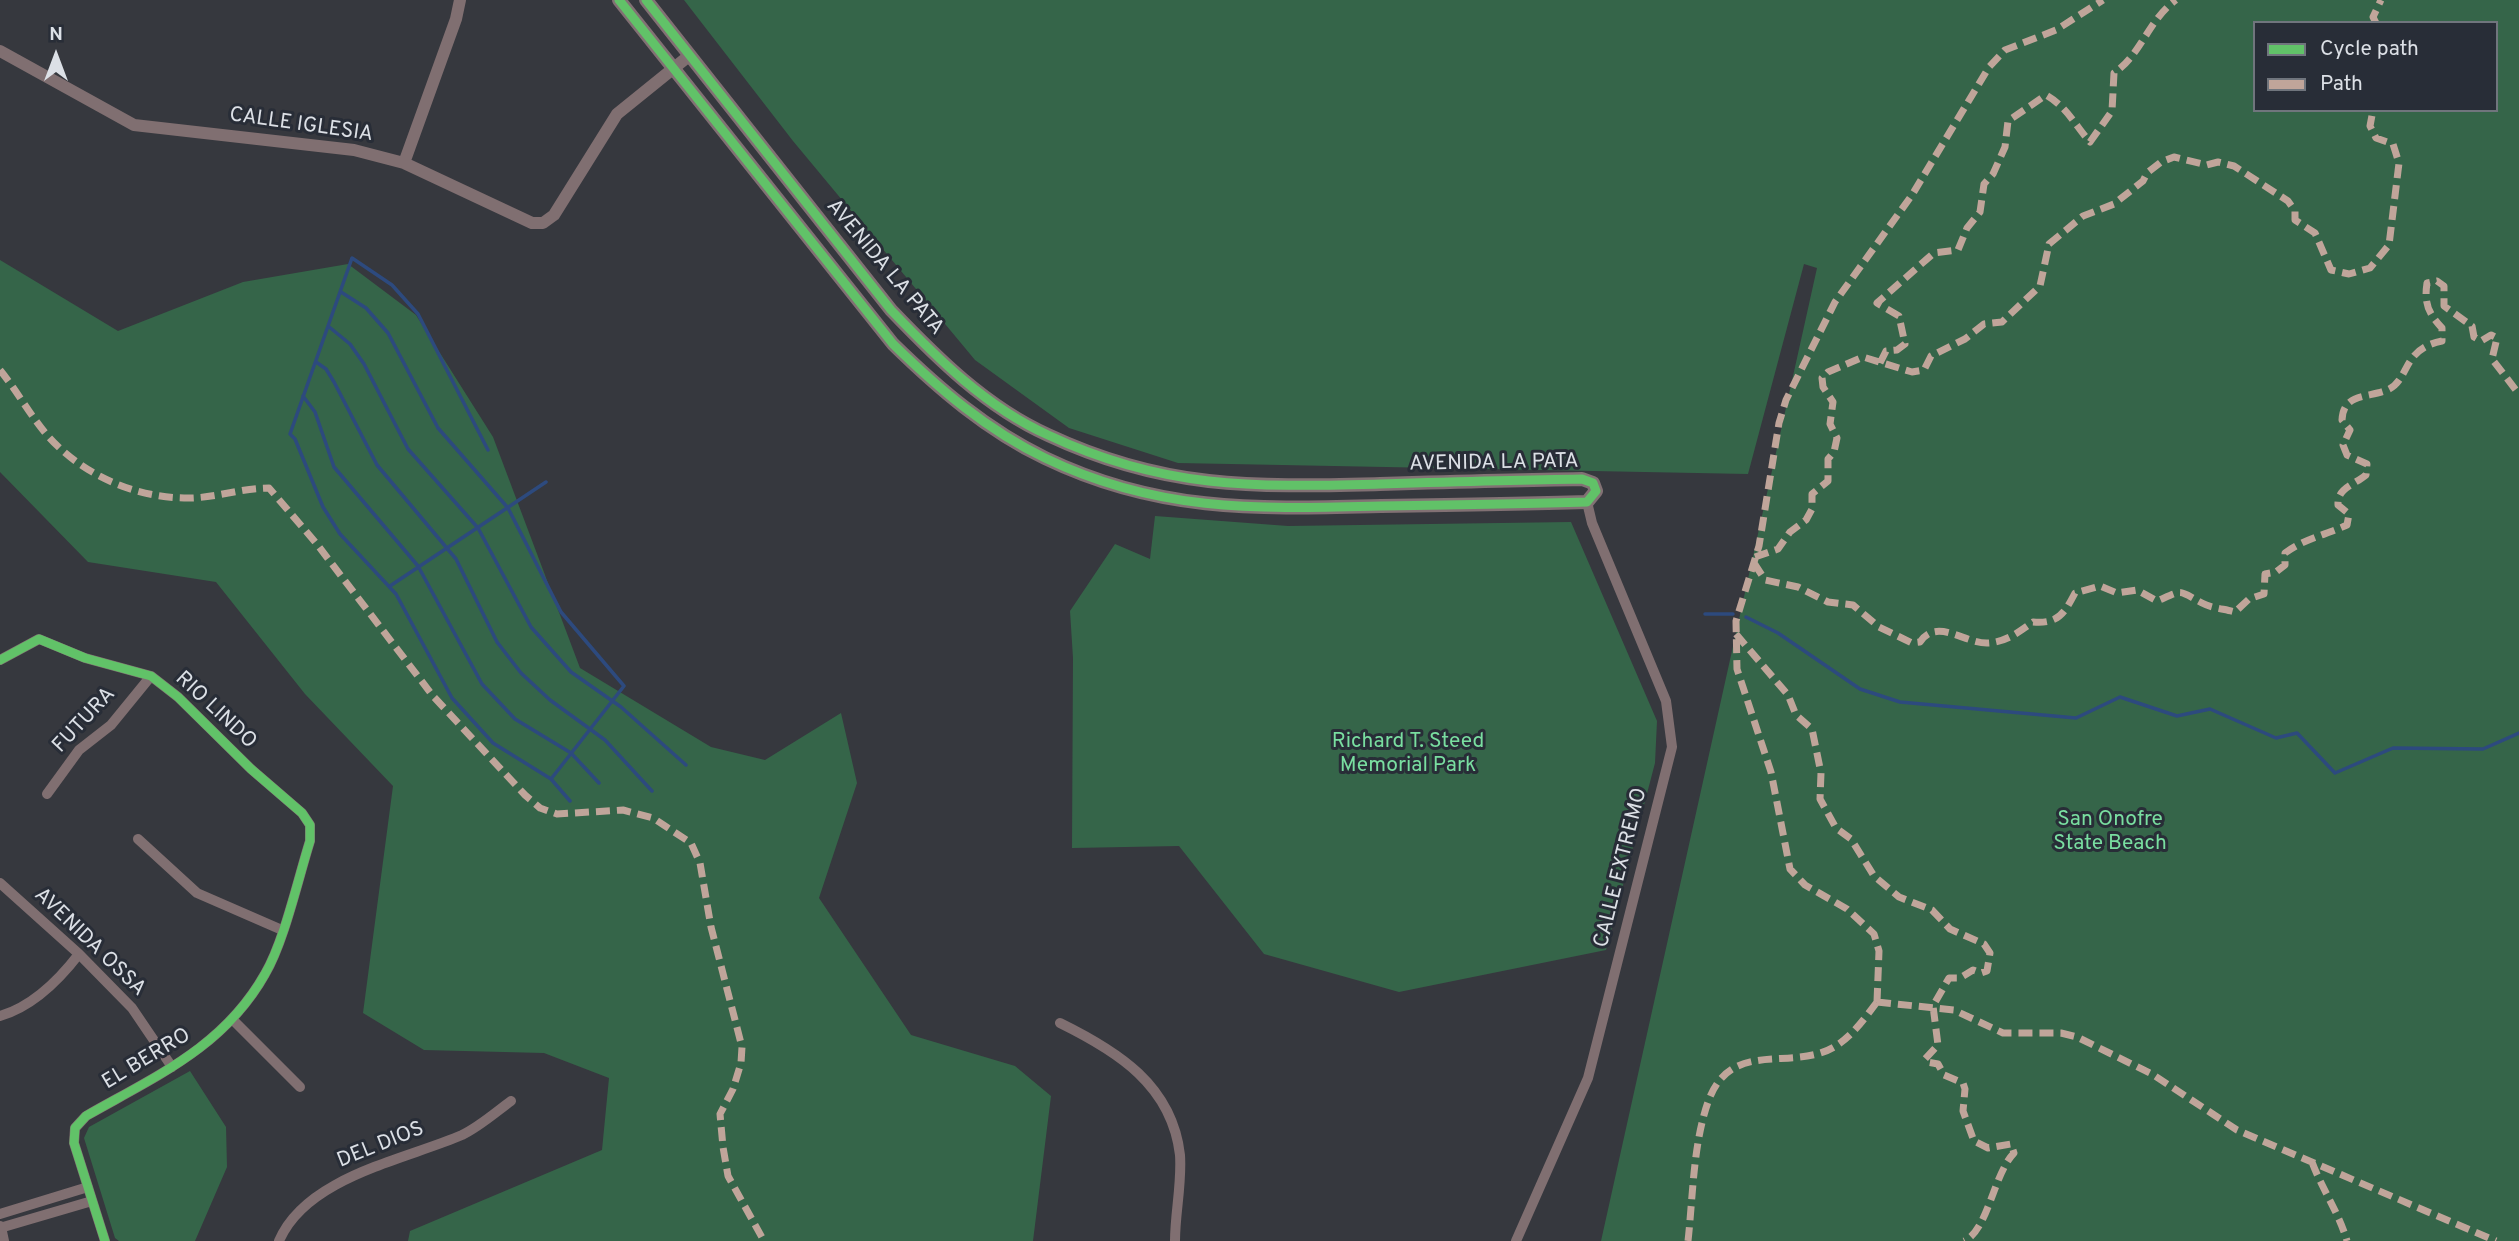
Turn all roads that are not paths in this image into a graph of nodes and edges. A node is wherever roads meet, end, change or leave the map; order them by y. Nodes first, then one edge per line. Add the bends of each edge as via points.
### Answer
1 (460, 0) edge
2 (619, 0) edge
3 (646, 0) edge
4 (0, 51) edge
5 (690, 55) junction
6 (672, 68) junction
7 (404, 163) junction
8 (1587, 502) junction
9 (0, 660) edge
10 (151, 676) junction
11 (47, 794) dead end
12 (310, 825) joint
13 (138, 839) dead end
14 (0, 883) edge
15 (282, 930) junction
16 (79, 954) junction
17 (0, 1016) edge
18 (233, 1020) junction
19 (1059, 1023) dead end
20 (172, 1067) junction
21 (300, 1087) dead end
22 (511, 1101) dead end
23 (88, 1187) junction
24 (92, 1201) junction
25 (0, 1214) edge
26 (0, 1228) edge
27 (3, 1241) edge
28 (105, 1241) edge
29 (278, 1241) edge
30 (1175, 1241) edge
31 (1516, 1241) edge

1 - 7 street
2 - 6 main road, AVENIDA LA PATA
3 - 5 main road, AVENIDA LA PATA
4 - 7 street, CALLE IGLESIA via 134,125 320,144
5 - 6 street, CALLE IGLESIA
5 - 8 main road, AVENIDA LA PATA via 891,310 974,389 1046,435 1119,464 1193,481 1253,487 1582,479 1589,480 1596,491
6 - 7 street, CALLE IGLESIA via 609,124 554,215 543,223 527,222
6 - 8 main road, AVENIDA LA PATA via 893,344 931,382 982,421 1045,458 1156,497 1255,509
8 - 31 street, CALLE EXTREMO via 1666,701 1672,747 1588,1078
9 - 10 street, RIO LINDO via 39,639 85,658
10 - 11 street, FUTURA via 111,725 79,750
10 - 12 street, RIO LINDO
12 - 15 street, EL BERRO via 310,841
13 - 15 street via 197,893
14 - 16 street, AVENIDA OSSA
15 - 18 street, EL BERRO via 266,973
16 - 17 street via 19,1011
16 - 20 street, AVENIDA OSSA via 132,1008
18 - 20 street, EL BERRO via 202,1049
18 - 21 street
19 - 30 street via 1108,1047 1144,1079 1171,1119 1180,1155
20 - 23 street, EL BERRO via 86,1116 75,1128 74,1143
22 - 29 street, DEL DIOS via 465,1134 348,1178 316,1195
23 - 24 street
23 - 25 street
24 - 26 street
24 - 28 street
26 - 27 street

